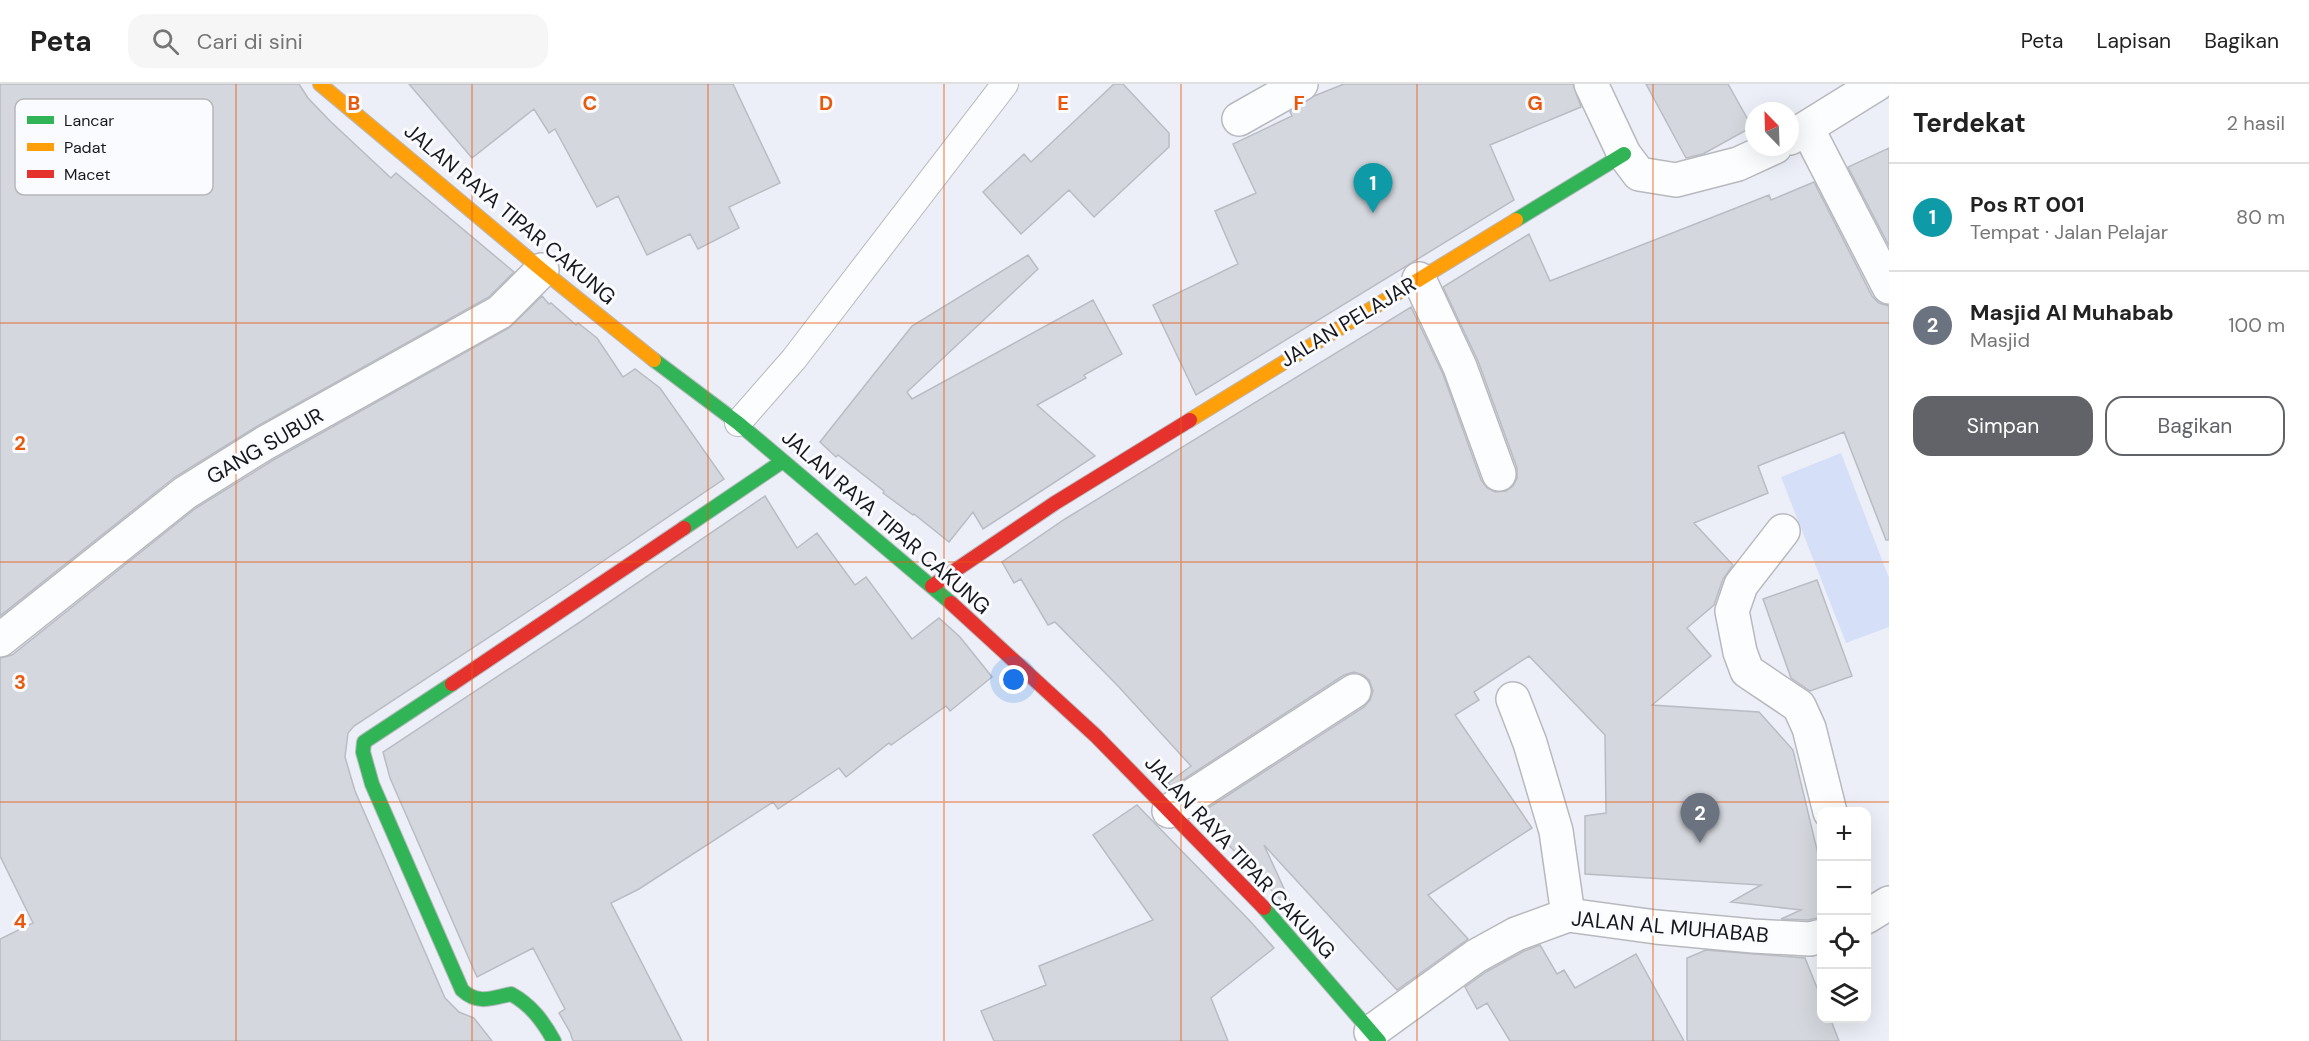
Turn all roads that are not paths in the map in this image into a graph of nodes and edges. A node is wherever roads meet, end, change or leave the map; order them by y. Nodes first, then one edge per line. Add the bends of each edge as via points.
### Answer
1 (320, 84) edge
2 (1005, 84) edge
3 (1301, 84) edge
4 (1591, 84) edge
5 (1877, 84) edge
6 (1239, 118) dead end
7 (1799, 133) edge
8 (1624, 154) junction
9 (1756, 156) edge
10 (542, 270) junction
11 (1419, 279) junction
12 (1889, 287) edge
13 (738, 423) junction
14 (783, 461) junction
15 (1499, 474) dead end
16 (1784, 531) dead end
17 (932, 586) junction
18 (0, 640) edge
19 (1354, 691) dead end
20 (1513, 699) dead end
21 (1829, 807) edge
22 (1169, 811) junction
23 (1889, 903) edge
24 (1568, 915) junction
25 (1869, 915) edge
26 (1817, 937) edge
27 (1375, 1036) edge
28 (554, 1041) edge

1 - 10 street, JALAN RAYA TIPAR CAKUNG
2 - 13 lane via 794,359
3 - 6 street
4 - 8 street
5 - 7 street
7 - 12 street
8 - 9 street via 1639,174 1676,180
8 - 11 street, JALAN PELAJAR
10 - 13 street, JALAN RAYA TIPAR CAKUNG
10 - 18 street, GANG SUBUR via 500,312 265,443 185,493
11 - 15 street via 1460,367
11 - 17 street, JALAN PELAJAR via 1055,503
13 - 14 street, JALAN RAYA TIPAR CAKUNG
14 - 17 street, JALAN RAYA TIPAR CAKUNG
14 - 28 street via 364,742 372,784 462,990 480,1002 511,994 526,1001 542,1018
16 - 21 street via 1741,585 1732,611 1747,671 1799,706 1809,728
17 - 22 street, JALAN RAYA TIPAR CAKUNG via 1096,736
19 - 22 street
20 - 24 street via 1556,831
22 - 27 street, JALAN RAYA TIPAR CAKUNG via 1264,908
23 - 25 street
24 - 26 street, JALAN AL MUHABAB via 1752,936
24 - 27 street, JALAN AL MUHABAB via 1516,934 1476,956

